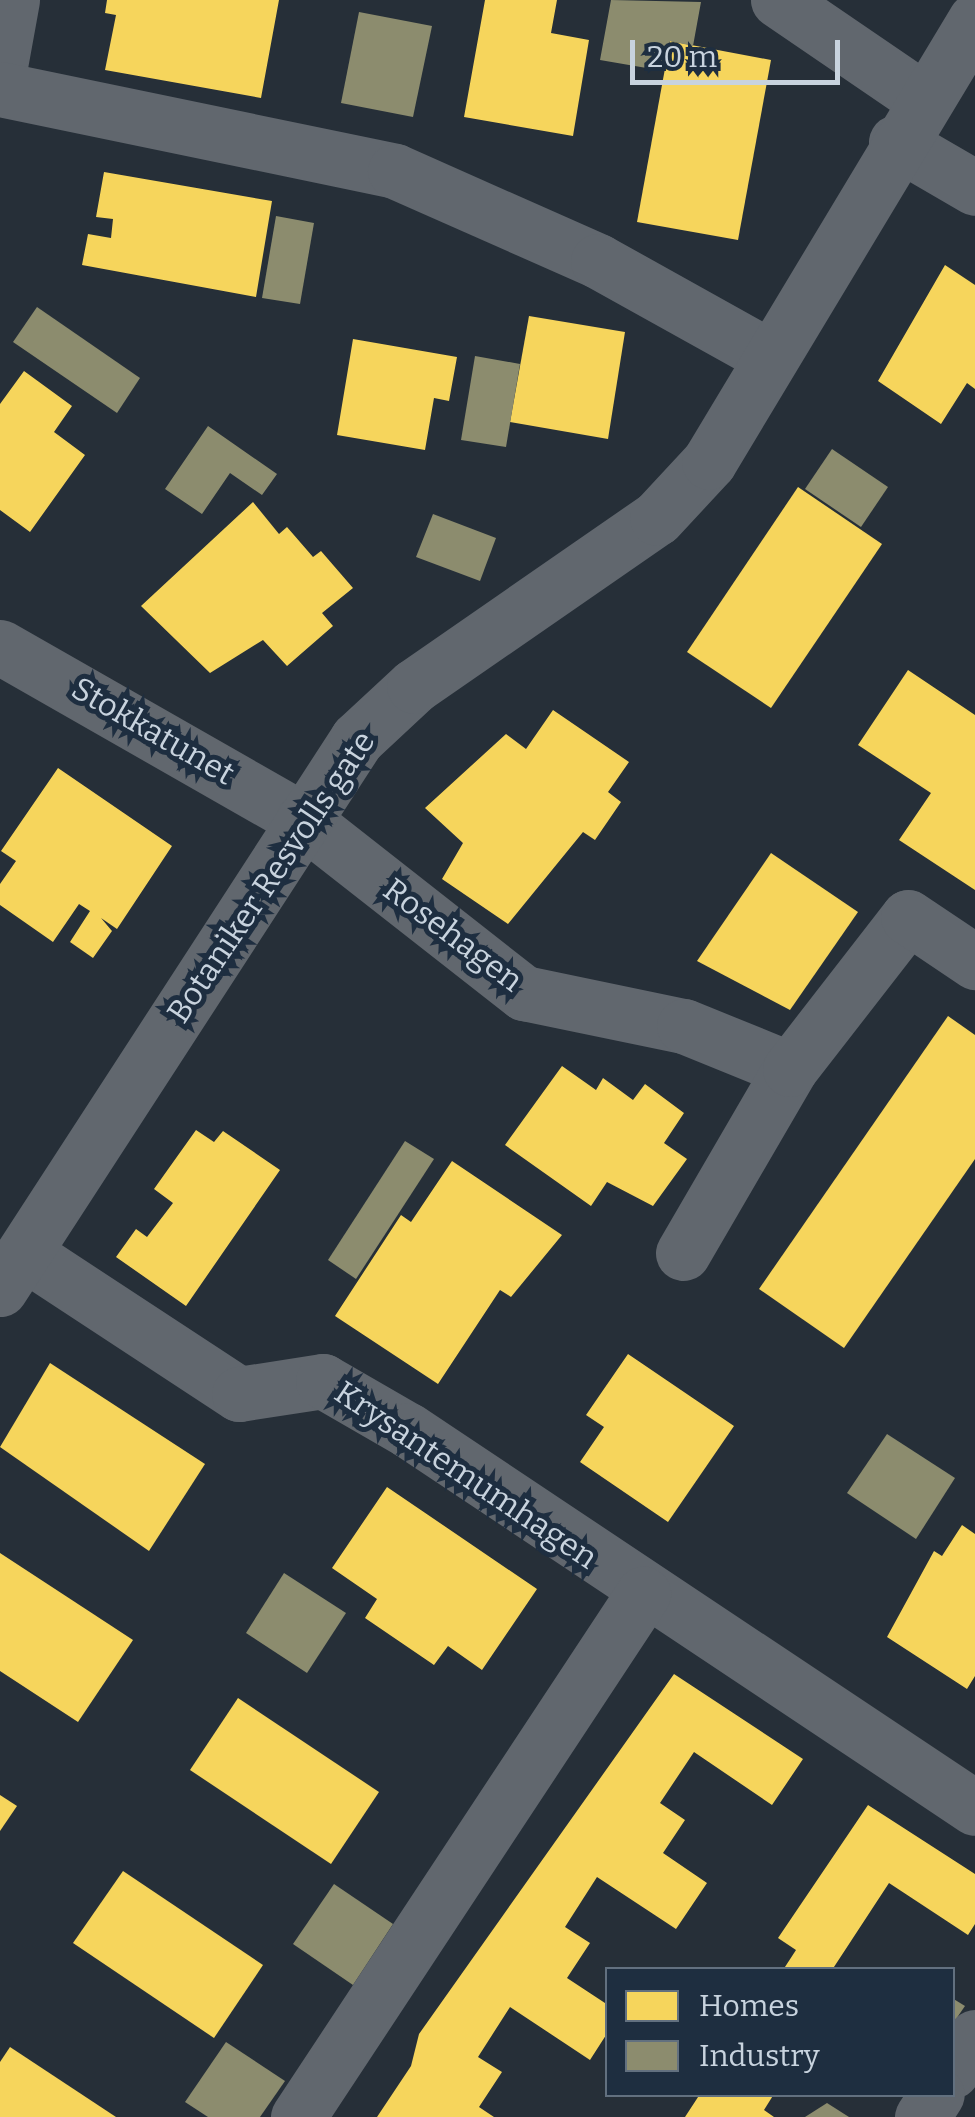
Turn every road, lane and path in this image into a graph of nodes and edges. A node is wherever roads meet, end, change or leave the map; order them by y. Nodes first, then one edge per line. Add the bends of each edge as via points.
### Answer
1 (12, 0) edge
2 (778, 0) edge
3 (975, 20) edge
4 (0, 66) edge
5 (0, 89) edge
6 (909, 120) junction
7 (975, 188) edge
8 (770, 356) junction
9 (0, 646) edge
10 (303, 820) junction
11 (975, 962) edge
12 (790, 1069) junction
13 (684, 1254) dead end
14 (12, 1271) edge
15 (643, 1594) junction
16 (975, 1808) edge
17 (975, 2037) edge
18 (955, 2067) edge
19 (298, 2117) edge

1 - 4 street
2 - 6 street
3 - 6 street, Botaniker Resvolls gate
5 - 8 street via 394,171 598,261
6 - 7 street
6 - 8 street, Botaniker Resvolls gate
8 - 10 street, Botaniker Resvolls gate via 709,462 658,518 414,686 357,738
9 - 10 street, Stokkatunet
10 - 12 street, Rosehagen via 524,993 684,1026
10 - 14 street, Botaniker Resvolls gate
11 - 12 street via 908,917
12 - 13 street
14 - 15 street, Krysantemumhagen via 240,1394 323,1381
15 - 16 street, Krysantemumhagen
15 - 19 street
17 - 18 street

